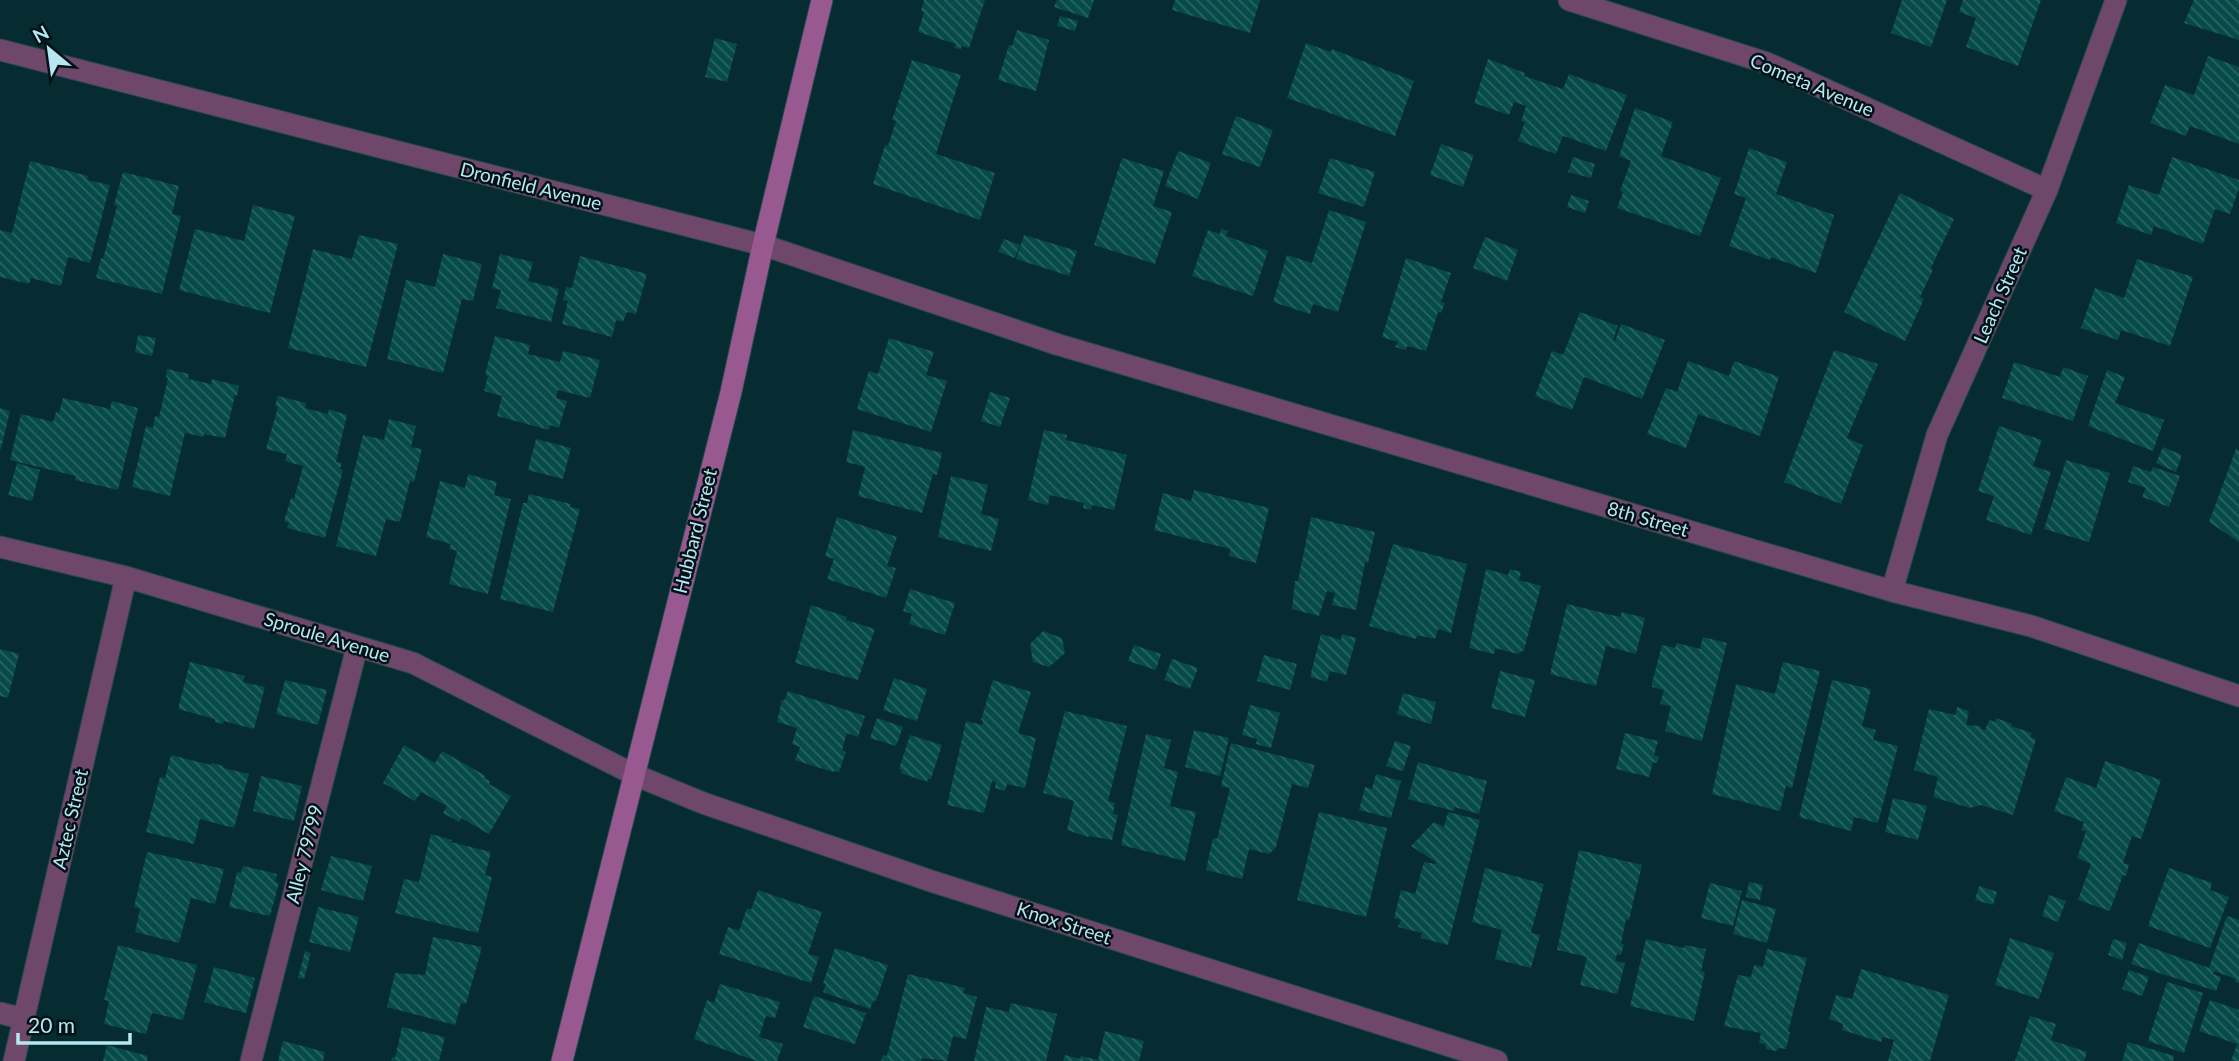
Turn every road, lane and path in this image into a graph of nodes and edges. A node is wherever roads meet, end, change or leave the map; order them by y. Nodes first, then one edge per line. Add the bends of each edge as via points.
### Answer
1 (822, 0) edge
2 (1569, 0) edge
3 (2116, 0) edge
4 (0, 50) edge
5 (2047, 190) junction
6 (763, 245) junction
7 (1056, 344) joint
8 (0, 547) edge
9 (126, 577) junction
10 (1892, 592) junction
11 (358, 647) junction
12 (2239, 696) edge
13 (635, 775) junction
14 (0, 1013) edge
15 (24, 1018) junction
16 (14, 1061) edge
17 (251, 1061) edge
18 (562, 1061) edge
19 (1497, 1061) edge

1 - 6 main road, Hubbard Street
2 - 5 street, Cometa Avenue via 1767,63
3 - 5 street, Leach Street
4 - 6 street, Dronfield Avenue
5 - 10 street, Leach Street via 1937,435
6 - 7 street, Dronfield Avenue
6 - 13 main road, Hubbard Street
7 - 10 street, 8th Street
8 - 9 street, Sproule Avenue
9 - 11 street, Sproule Avenue
9 - 15 street, Aztec Street
10 - 12 street, 8th Street via 2031,626
11 - 13 street, Sproule Avenue via 413,663
11 - 17 street, Alley 79799
13 - 18 main road, Hubbard Street
13 - 19 street, Knox Street via 931,881
14 - 15 street
15 - 16 street, Aztec Street

